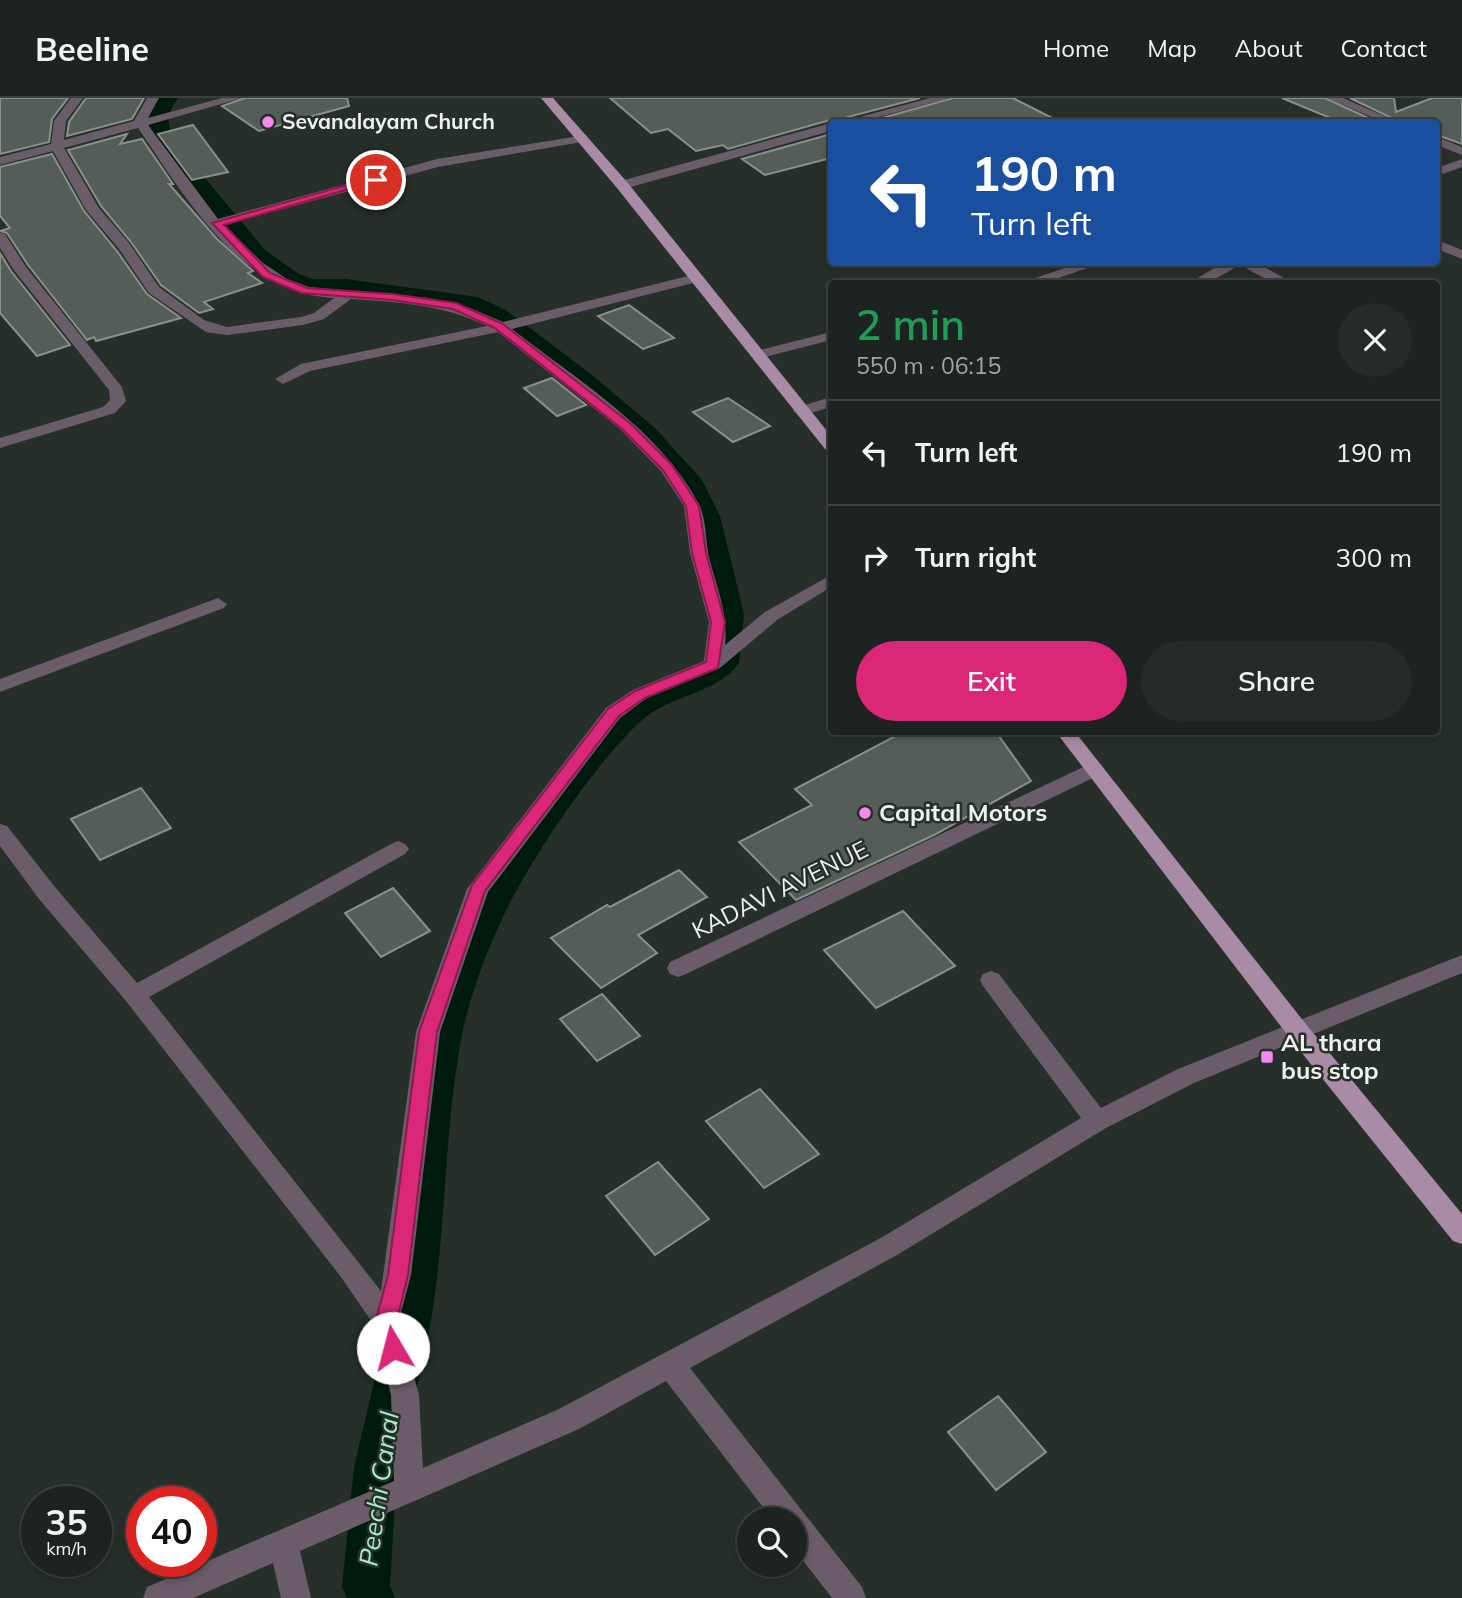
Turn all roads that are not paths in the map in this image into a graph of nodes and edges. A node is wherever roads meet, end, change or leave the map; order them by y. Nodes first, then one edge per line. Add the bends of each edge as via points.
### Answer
1 (77, 98) edge
2 (153, 98) edge
3 (236, 98) edge
4 (547, 98) edge
5 (944, 98) edge
6 (1333, 98) edge
7 (859, 119) edge
8 (1385, 119) edge
9 (144, 121) junction
10 (828, 128) edge
11 (582, 138) junction
12 (1440, 142) edge
13 (57, 146) junction
14 (1462, 152) edge
15 (0, 161) edge
16 (1462, 163) edge
17 (1440, 172) edge
18 (622, 185) junction
19 (217, 223) junction
20 (0, 237) edge
21 (1440, 245) edge
22 (1462, 254) edge
23 (1085, 266) edge
24 (1228, 266) edge
25 (1252, 266) edge
26 (696, 278) junction
27 (1038, 280) edge
28 (1202, 280) edge
29 (1279, 280) edge
30 (349, 294) junction
31 (499, 326) junction
32 (828, 336) edge
33 (757, 355) junction
34 (283, 379) dead end
35 (828, 403) edge
36 (801, 411) junction
37 (828, 442) edge
38 (0, 443) edge
39 (828, 582) edge
40 (218, 604) dead end
41 (713, 664) junction
42 (0, 686) edge
43 (1067, 735) edge
44 (1094, 769) junction
45 (0, 831) edge
46 (398, 849) dead end
47 (1462, 964) edge
48 (678, 968) dead end
49 (991, 981) dead end
50 (134, 995) junction
51 (1297, 1030) junction
52 (1097, 1121) junction
53 (1462, 1233) edge
54 (386, 1320) junction
55 (671, 1365) junction
56 (405, 1489) junction
57 (781, 1507) edge
58 (284, 1542) junction
59 (807, 1542) edge
60 (158, 1598) edge
61 (296, 1598) edge
62 (851, 1598) edge

1 - 13 street via 61,121
2 - 9 street
3 - 9 street
4 - 11 main road
5 - 7 street
6 - 8 street
9 - 13 street
9 - 19 street via 173,171
10 - 18 street
11 - 18 main road
11 - 19 street via 437,163
12 - 14 street
13 - 15 street
13 - 30 street via 93,210 154,290 199,323 227,331 303,321 319,316
16 - 17 street
18 - 26 main road
19 - 30 street via 267,275 305,291
20 - 38 street via 20,269 117,390 118,401 109,410
21 - 22 street
23 - 27 street
24 - 28 street
25 - 29 street
26 - 31 street
26 - 33 main road
30 - 31 street via 456,306
31 - 34 street via 306,368
31 - 41 street via 625,425 667,468 692,506 718,622
32 - 33 street
33 - 36 main road
35 - 36 street
36 - 37 main road
39 - 41 street via 771,616
40 - 42 street
41 - 54 street via 640,694 613,713 478,889 428,1032 398,1275
43 - 44 main road
44 - 48 street, KADAVI AVENUE
44 - 51 main road
45 - 50 street
46 - 50 street
47 - 51 street
49 - 52 street
50 - 54 street
51 - 52 street via 1186,1076
51 - 53 main road
52 - 55 street via 887,1247
54 - 56 street via 405,1395
55 - 56 street via 569,1419
55 - 57 street
56 - 58 street
58 - 60 street
58 - 61 street
59 - 62 street

